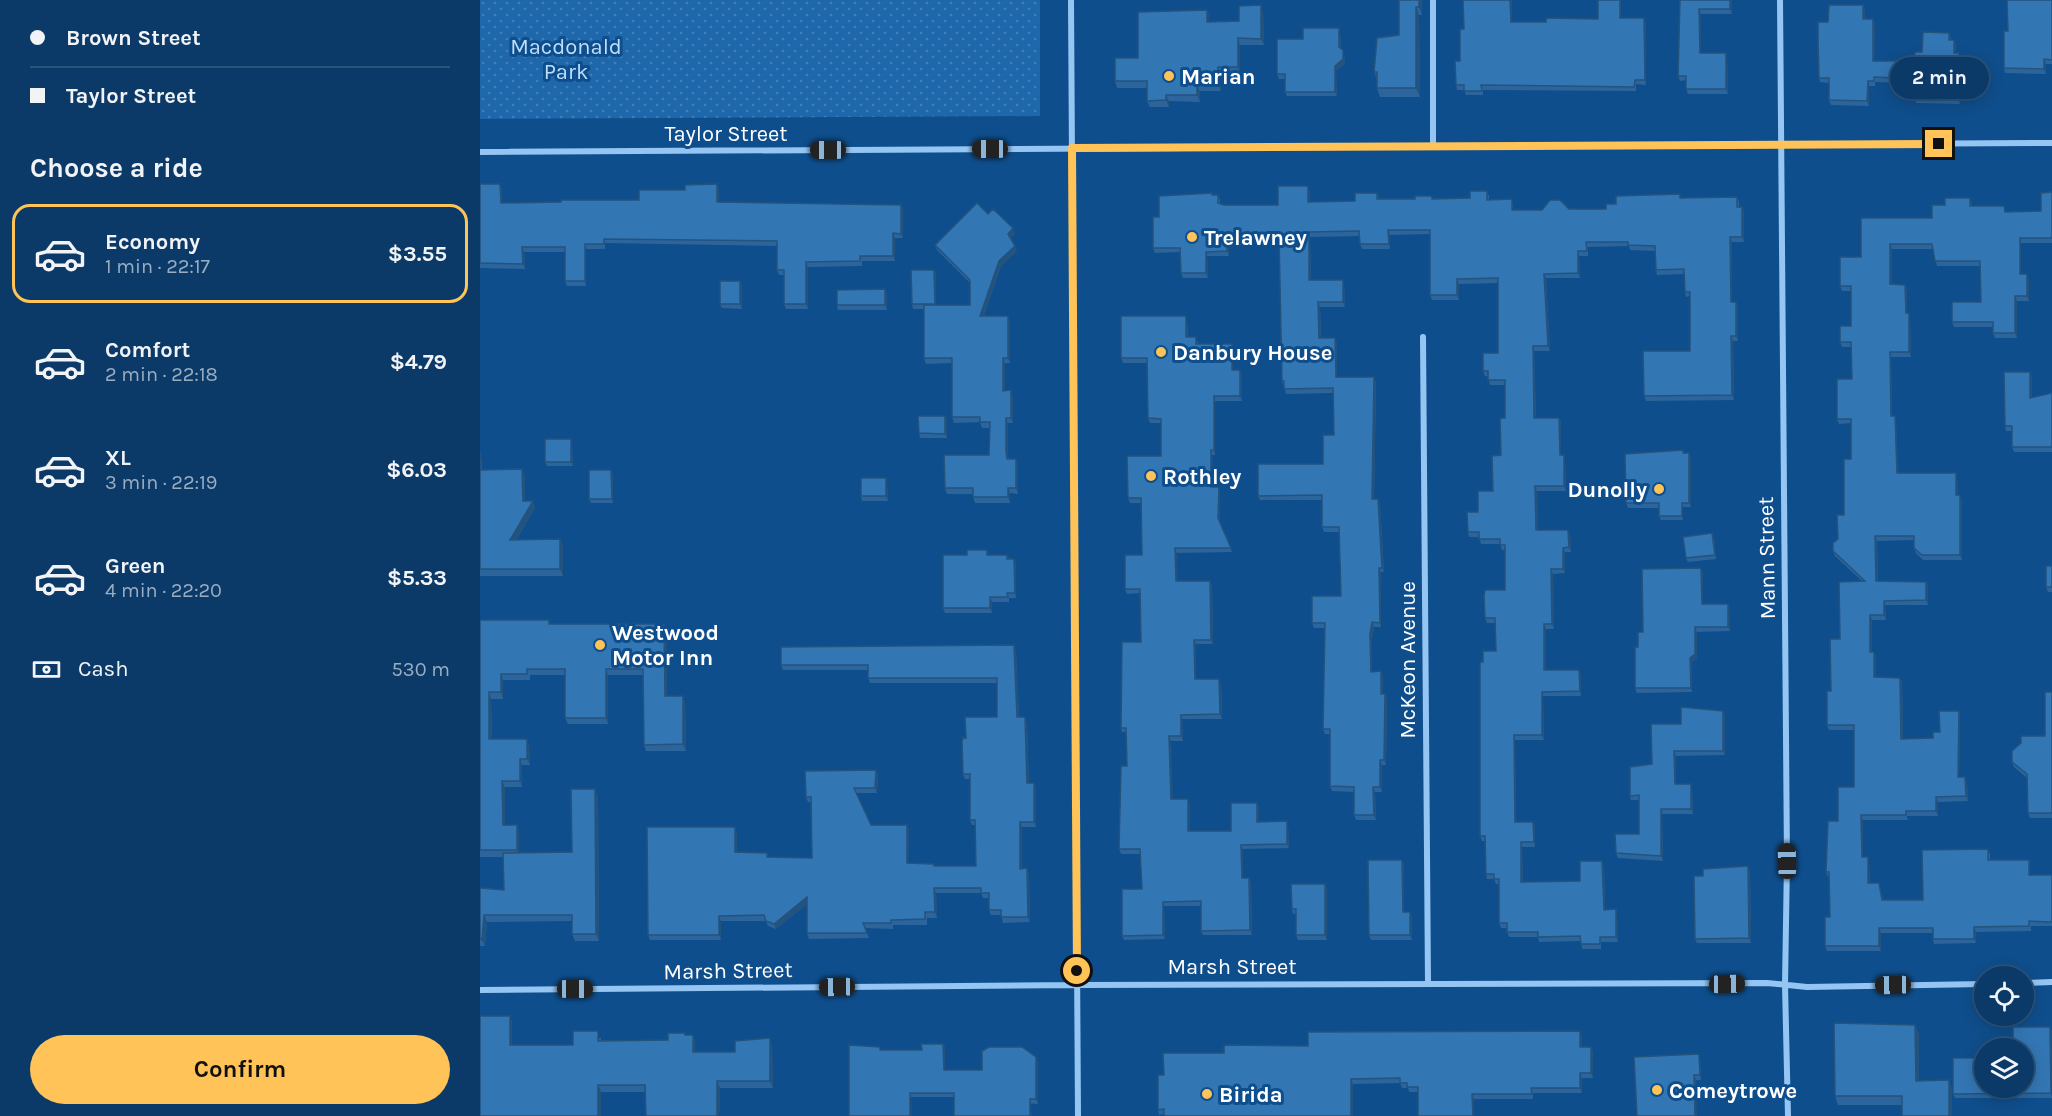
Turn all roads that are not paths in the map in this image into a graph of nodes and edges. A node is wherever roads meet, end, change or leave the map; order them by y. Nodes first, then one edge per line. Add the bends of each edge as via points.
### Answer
1 (1071, 0) edge
2 (1433, 0) edge
3 (1780, 0) edge
4 (2052, 143) edge
5 (1433, 145) junction
6 (1780, 146) junction
7 (1072, 148) junction
8 (480, 152) edge
9 (1423, 337) dead end
10 (2052, 982) edge
11 (1428, 983) junction
12 (2034, 983) edge
13 (1974, 984) edge
14 (1077, 985) junction
15 (1785, 985) junction
16 (480, 990) edge
17 (1078, 1116) edge
18 (1788, 1116) edge

1 - 7 street
2 - 5 street
3 - 6 street, Mann Street
4 - 6 street, Taylor Street
5 - 6 street, Taylor Street
5 - 7 street, Taylor Street
6 - 15 street, Mann Street
7 - 8 street, Taylor Street
7 - 14 street
9 - 11 street, McKeon Avenue
10 - 12 street
11 - 14 street, Marsh Street
11 - 15 street, Marsh Street
13 - 15 street, Marsh Street
14 - 16 street, Marsh Street
14 - 17 street
15 - 18 street, Mann Street

